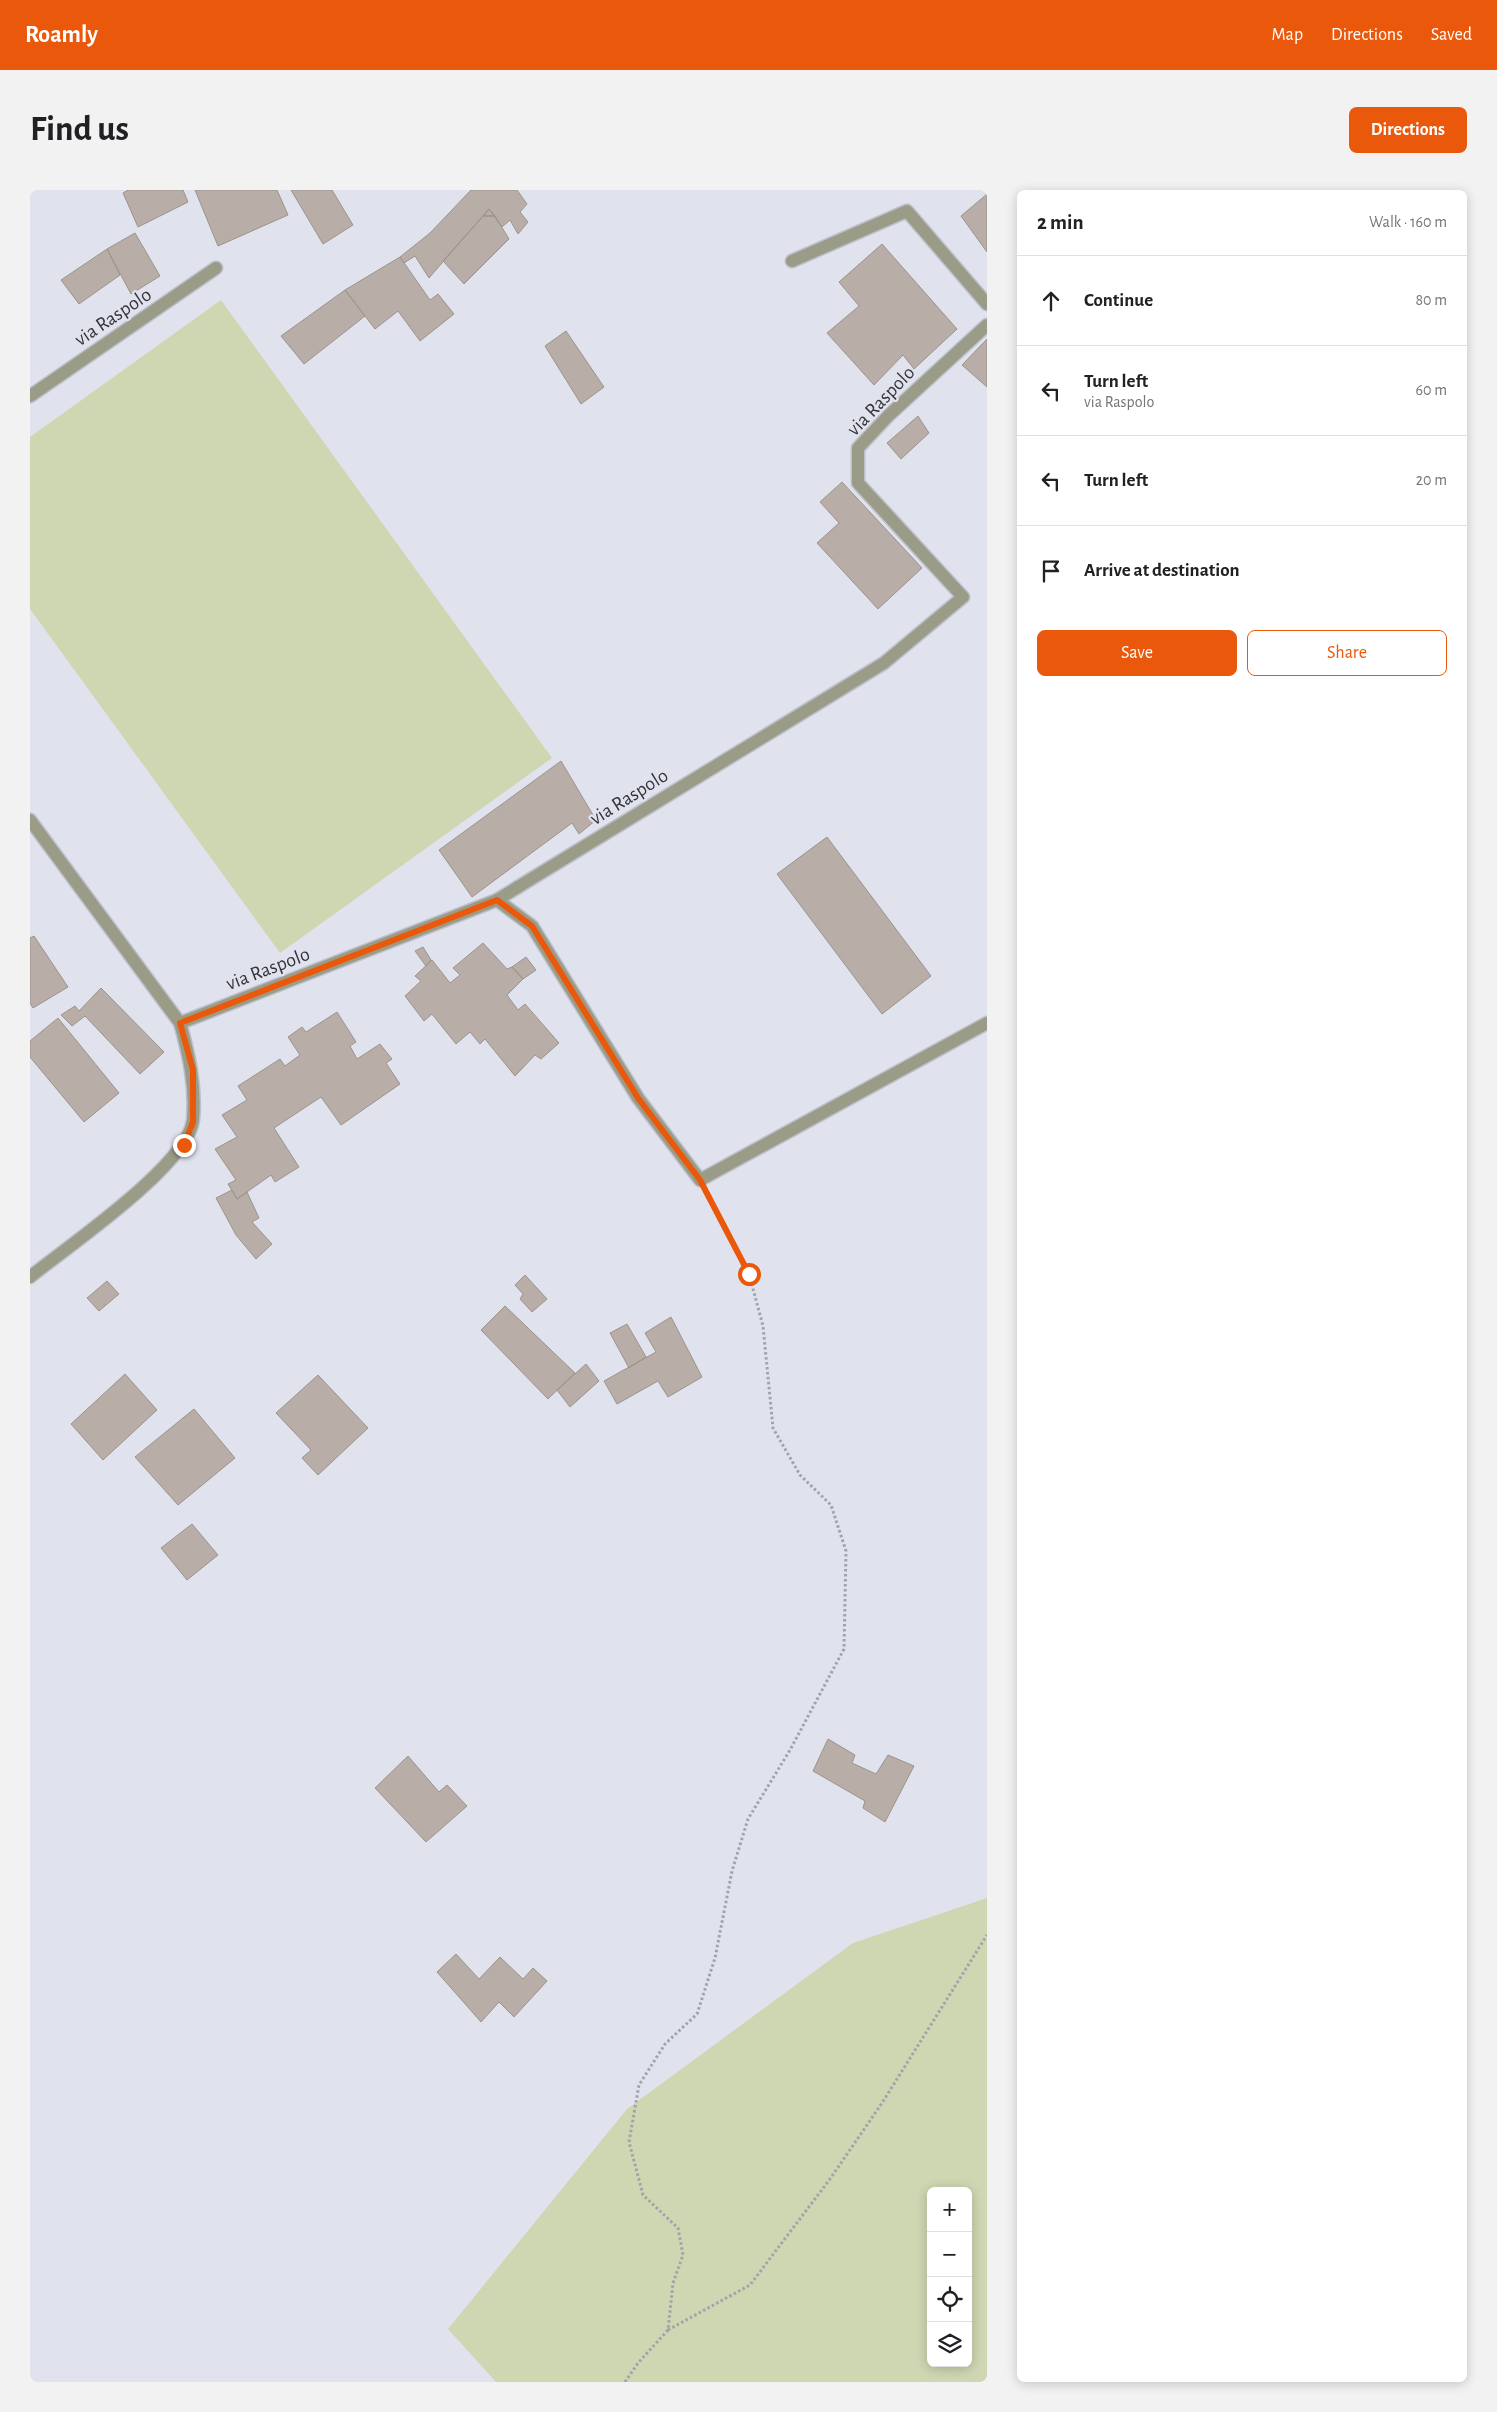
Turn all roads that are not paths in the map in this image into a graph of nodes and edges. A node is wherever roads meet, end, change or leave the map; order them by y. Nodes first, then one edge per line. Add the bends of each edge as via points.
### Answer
1 (792, 261) dead end
2 (216, 268) dead end
3 (987, 304) edge
4 (987, 325) edge
5 (30, 396) edge
6 (30, 820) edge
7 (497, 900) junction
8 (180, 1023) junction
9 (987, 1023) edge
10 (30, 1277) edge

1 - 3 street via 907,211
2 - 5 street, via Raspolo
4 - 7 street, via Raspolo via 858,448 858,482 963,597 884,663
6 - 8 street
7 - 8 street, via Raspolo
7 - 9 street via 532,926 638,1098 700,1180
8 - 10 street via 193,1070 193,1122 184,1145 146,1186

